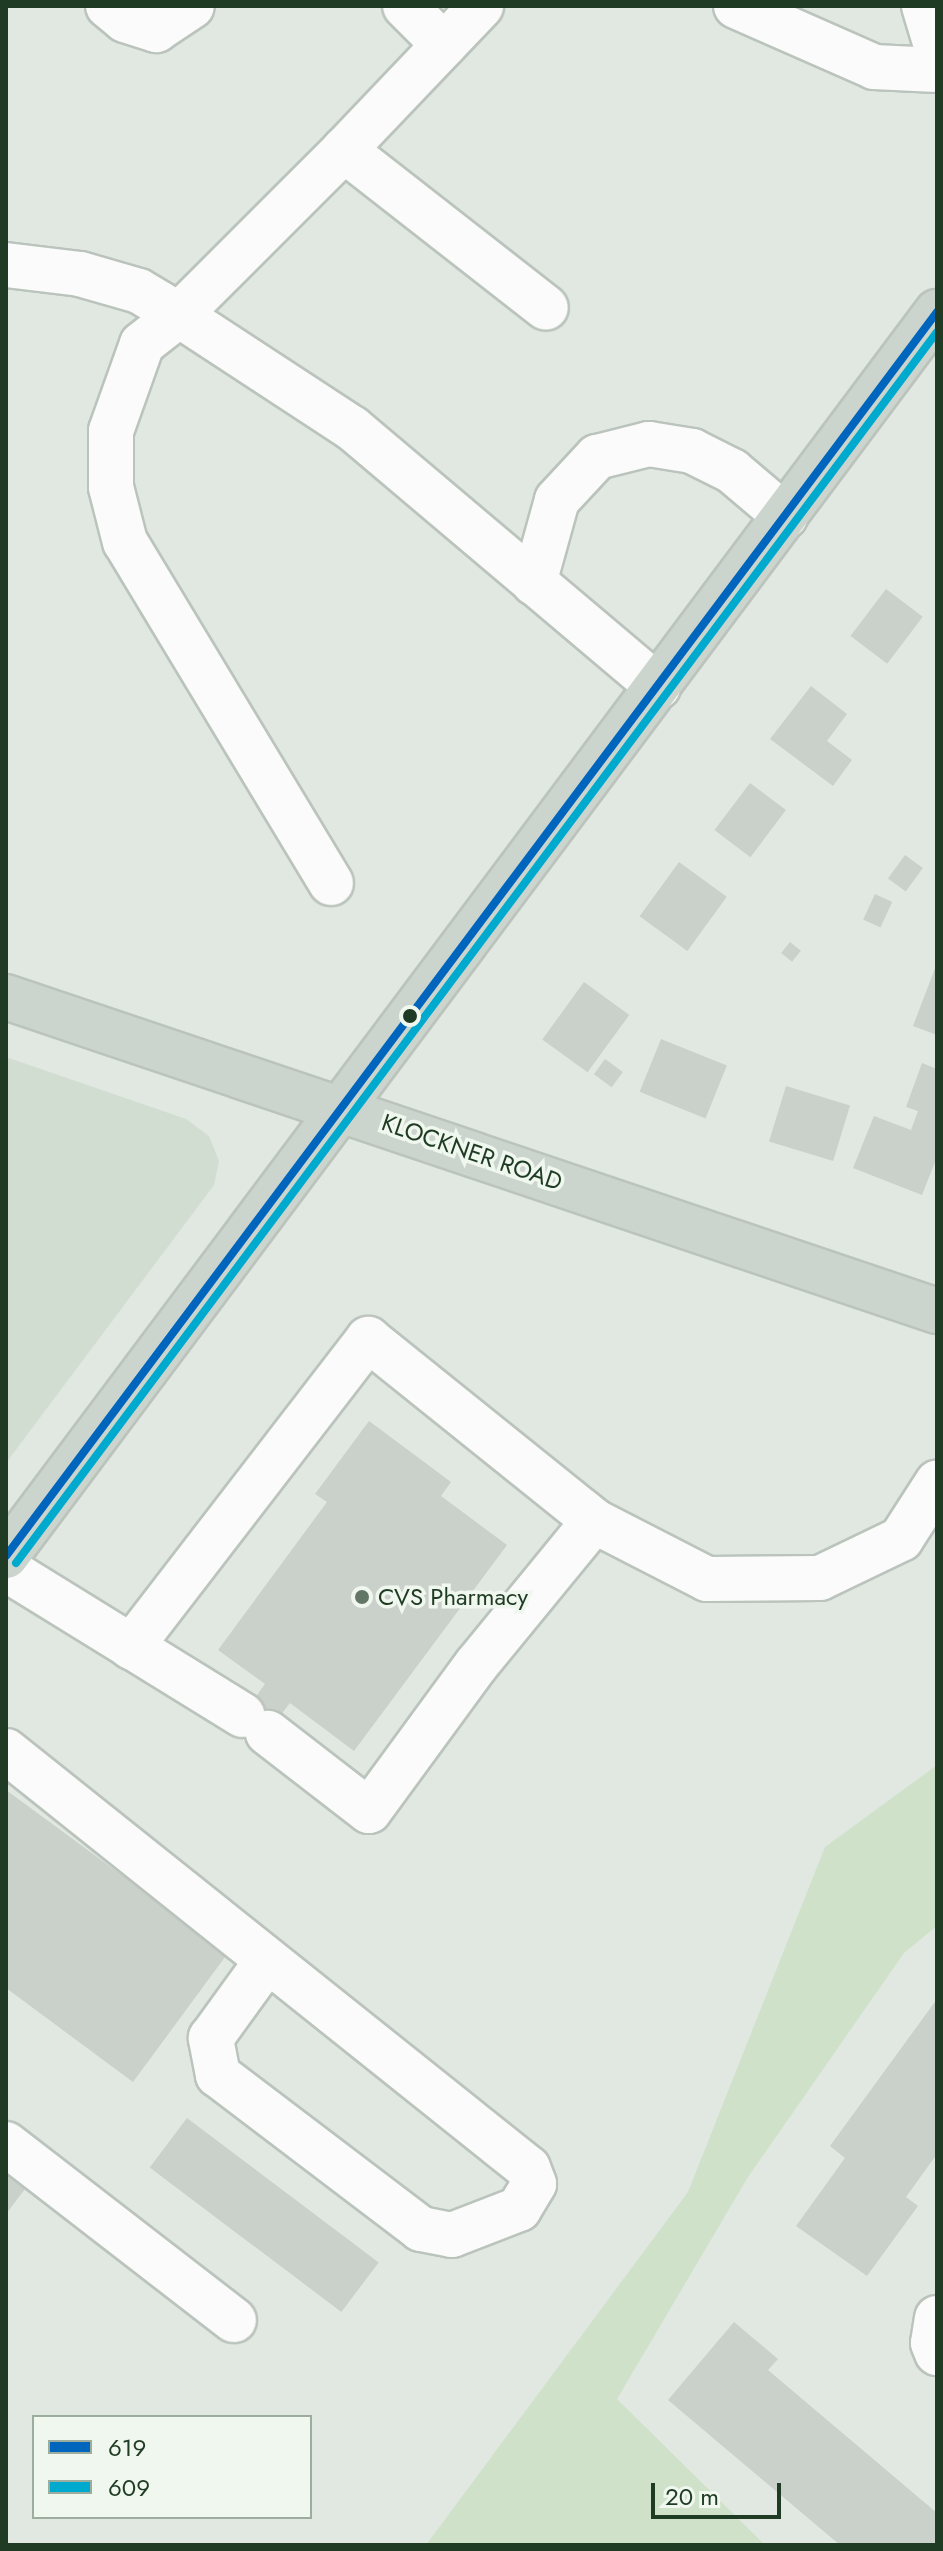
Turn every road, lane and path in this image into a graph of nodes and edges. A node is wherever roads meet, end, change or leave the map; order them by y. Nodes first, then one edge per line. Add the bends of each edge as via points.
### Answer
1 (108, 6) edge
2 (192, 6) edge
3 (405, 6) edge
4 (481, 6) edge
5 (736, 6) edge
6 (924, 6) edge
7 (444, 45) junction
8 (937, 49) edge
9 (937, 70) edge
10 (344, 150) junction
11 (6, 265) edge
12 (546, 308) dead end
13 (937, 312) edge
14 (179, 315) junction
15 (785, 516) junction
16 (534, 583) junction
17 (658, 687) junction
18 (331, 883) dead end
19 (6, 997) edge
20 (342, 1109) junction
21 (937, 1311) edge
22 (937, 1483) edge
23 (594, 1521) junction
24 (6, 1556) edge
25 (6, 1569) edge
26 (131, 1647) junction
27 (6, 1751) edge
28 (266, 1962) junction
29 (6, 2144) edge
30 (937, 2318) edge
31 (234, 2320) dead end
32 (937, 2353) edge

1 - 2 street via 125,20 156,30
3 - 7 street
4 - 7 street
5 - 9 street via 874,67
6 - 8 street
7 - 10 street
10 - 12 street
10 - 14 street
11 - 14 street via 110,282 139,291
13 - 15 main road
14 - 16 street via 352,428
14 - 18 street via 142,344 111,431 111,487 125,542
15 - 16 street via 732,471 692,451 649,444 597,457 557,500
15 - 17 main road
16 - 17 street
17 - 20 main road
19 - 20 main road, KLOCKNER ROAD
20 - 21 main road, KLOCKNER ROAD
20 - 24 main road
22 - 23 street via 901,1539 820,1578 707,1579
23 - 26 street via 476,1665 369,1811 255,1724
23 - 26 street via 368,1339
25 - 26 street
27 - 28 street
28 - 28 street via 528,2168 534,2184 519,2209 452,2235 421,2229 218,2075 211,2038
29 - 31 street
30 - 32 street

